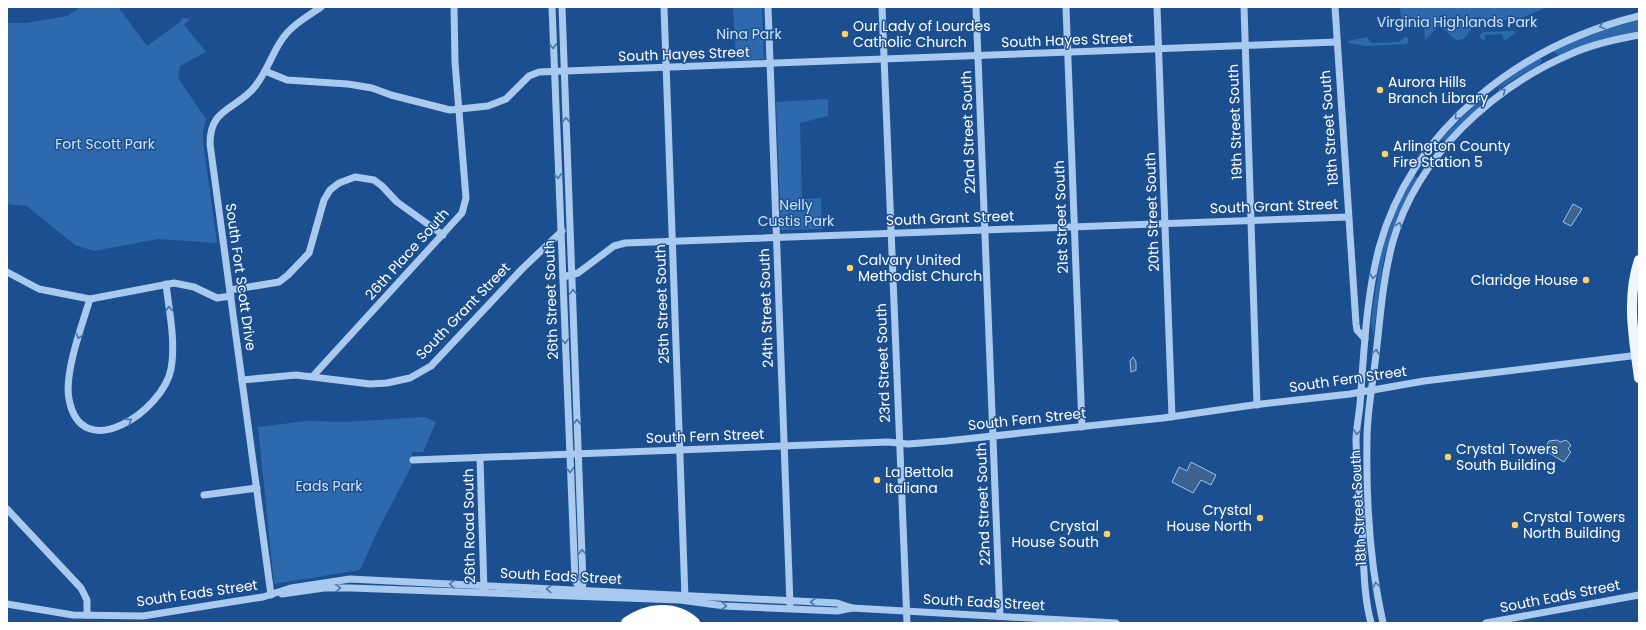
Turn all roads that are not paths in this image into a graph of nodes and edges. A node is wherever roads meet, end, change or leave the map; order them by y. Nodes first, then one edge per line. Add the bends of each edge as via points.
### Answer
1 (321, 7) edge
2 (454, 7) edge
3 (552, 7) edge
4 (562, 7) edge
5 (664, 7) edge
6 (768, 7) edge
7 (882, 7) edge
8 (976, 7) edge
9 (1066, 7) edge
10 (1157, 7) edge
11 (1244, 7) edge
12 (1335, 7) edge
13 (1639, 16) edge
14 (1639, 35) edge
15 (1337, 42) junction
16 (1246, 46) junction
17 (1159, 49) junction
18 (1067, 52) junction
19 (978, 56) junction
20 (884, 60) junction
21 (771, 64) junction
22 (666, 67) junction
23 (265, 71) junction
24 (564, 71) junction
25 (554, 72) junction
26 (458, 110) junction
27 (1348, 217) junction
28 (1252, 220) junction
29 (1165, 223) junction
30 (1075, 226) junction
31 (570, 229) junction
32 (984, 229) junction
33 (561, 232) junction
34 (891, 233) junction
35 (443, 235) junction
36 (777, 238) junction
37 (672, 241) junction
38 (1639, 260) edge
39 (7, 272) edge
40 (572, 275) junction
41 (563, 277) junction
42 (166, 284) junction
43 (230, 293) junction
44 (90, 299) junction
45 (1366, 339) junction
46 (1638, 356) edge
47 (313, 376) junction
48 (1639, 378) edge
49 (242, 380) junction
50 (1372, 391) junction
51 (1360, 393) junction
52 (1257, 405) junction
53 (1172, 417) junction
54 (1082, 427) junction
55 (993, 436) junction
56 (899, 443) junction
57 (784, 446) junction
58 (680, 450) junction
59 (570, 454) junction
60 (578, 454) junction
61 (480, 458) junction
62 (414, 460) dead end
63 (257, 488) junction
64 (204, 495) dead end
65 (7, 509) edge
66 (409, 582) junction
67 (484, 586) junction
68 (408, 590) junction
69 (483, 594) junction
70 (581, 594) junction
71 (271, 595) junction
72 (1639, 595) edge
73 (686, 597) junction
74 (790, 601) junction
75 (7, 604) edge
76 (852, 608) junction
77 (790, 609) junction
78 (906, 611) junction
79 (86, 615) junction
80 (1000, 616) junction
81 (627, 623) edge
82 (644, 623) edge
83 (678, 623) edge
84 (694, 623) edge
85 (907, 623) edge
86 (1116, 623) edge
87 (1371, 623) edge
88 (1383, 623) edge
89 (1486, 623) edge

1 - 23 street, South Fort Scott Drive via 283,37
2 - 26 street, 26th Place South
3 -> 25 street, 26th Street South
4 - 24 street, 26th Street South
5 - 22 street, 25th Street South
6 - 21 street, 24th Street South
7 - 20 street, 23rd Street South
8 - 19 street, 22nd Street South
9 - 18 street, 21st Street South
10 - 17 street, 20th Street South
11 - 16 street, 19th Street South
12 - 15 street, 18th Street South
13 -> 45 street via 1589,31 1533,57 1491,85 1435,140 1401,193 1390,217 1374,272
50 -> 14 street via 1385,274 1393,240 1408,204 1434,161 1470,119 1529,74 1574,52
15 - 16 street, South Hayes Street
15 - 27 street, 18th Street South
16 - 17 street, South Hayes Street
16 - 28 street, 19th Street South
17 - 18 street, South Hayes Street
17 - 29 street, 20th Street South
18 - 19 street, South Hayes Street
18 - 30 street, 21st Street South
19 - 20 street, South Hayes Street
19 - 32 street, 22nd Street South
20 - 21 street, South Hayes Street
20 - 34 street, 23rd Street South
21 - 22 street, South Hayes Street
21 - 36 street, 24th Street South
22 - 24 street, South Hayes Street
22 - 37 street, 25th Street South
23 - 26 street, South Hayes Street via 287,80 372,88 442,109
23 - 43 street, South Fort Scott Drive via 251,91 217,117 210,133
24 - 25 street, South Hayes Street
31 -> 24 street, 26th Street South
25 - 26 street, South Hayes Street via 539,72 529,76 506,99 488,106
25 -> 33 street, 26th Street South
26 - 35 street, 26th Place South via 466,198 462,213
27 - 28 street, South Grant Street
27 - 45 street, 18th Street South via 1356,324 1357,330
28 - 29 street, South Grant Street
28 - 52 street, 19th Street South
29 - 30 street, South Grant Street
29 - 53 street, 20th Street South
30 - 32 street, South Grant Street
30 - 54 street, 21st Street South
31 - 33 street, South Grant Street
31 - 40 street, 26th Street South
32 - 34 street, South Grant Street
32 - 55 street, 22nd Street South
33 - 41 street, 26th Street South
33 - 47 street, South Grant Street via 523,268 431,366 410,378 387,383 370,384
34 - 36 street, South Grant Street
34 - 56 street, 23rd Street South
35 - 43 street via 397,202 374,180 355,177 339,183 330,190 324,200 310,253 288,275 279,282
35 - 47 street, 26th Place South
36 - 37 street, South Grant Street
36 - 57 street, 24th Street South
37 - 40 street, South Grant Street via 625,243 614,246
37 - 58 street, 25th Street South
38 - 46 main road via 1631,299
39 - 44 street via 39,289
40 - 41 street, South Grant Street
60 -> 40 street, 26th Street South
41 -> 59 street, 26th Street South
42 - 43 street via 184,284 218,298
42 - 44 street
44 -> 42 street via 73,358 68,398 75,416 81,423 92,429 108,430 125,424 156,400 164,390 171,369 172,356
43 - 49 street, South Fort Scott Drive
45 - 51 street
46 - 48 main road
46 - 50 street, South Fern Street via 1424,381
47 - 49 street, South Grant Street
49 - 63 street, South Fort Scott Drive
50 - 51 street, South Fern Street
88 -> 50 street, 18th Street South via 1376,580 1368,485 1367,438
51 - 52 street, South Fern Street
51 -> 87 street, 18th Street South via 1356,439 1364,580
52 - 53 street, South Fern Street
53 - 54 street, South Fern Street
54 - 55 street, South Fern Street
55 - 56 street, South Fern Street
55 - 80 street, 22nd Street South
56 - 57 street, South Fern Street
56 - 78 street, 23rd Street South
57 - 58 street, South Fern Street
57 - 74 street, 24th Street South
58 - 60 street, South Fern Street
58 - 73 street, 25th Street South
59 - 60 street, South Fern Street
59 - 61 street, South Fern Street
59 -> 70 street, 26th Street South via 575,583
70 -> 60 street, 26th Street South via 583,583
61 - 62 street, South Fern Street
61 - 67 street, 26th Road South
63 - 64 street
63 - 71 street, South Fort Scott Drive
65 - 79 street via 81,588 87,600
67 -> 66 street, South Eads Street
66 - 68 street
66 - 71 street, South Eads Street via 344,579 291,588
67 - 69 street, 26th Road South
70 -> 67 street, South Eads Street
68 - 69 street, South Eads Street
71 -> 68 street, South Eads Street via 338,588
69 - 70 street, South Eads Street
70 - 73 street, South Eads Street
71 - 79 street, South Eads Street via 169,613
72 - 89 street, South Eads Street
73 - 74 street, South Eads Street
73 -> 77 street, South Eads Street via 726,606
76 -> 74 street, South Eads Street via 837,603
74 - 77 street, 24th Street South
75 - 79 street, South Eads Street
76 - 77 street, South Eads Street via 837,611
76 - 78 street, South Eads Street
78 - 80 street, South Eads Street
78 - 85 street, 23rd Street South
80 - 86 street, South Eads Street
81 - 84 highway via 644,614 671,611
82 - 83 highway via 662,620

